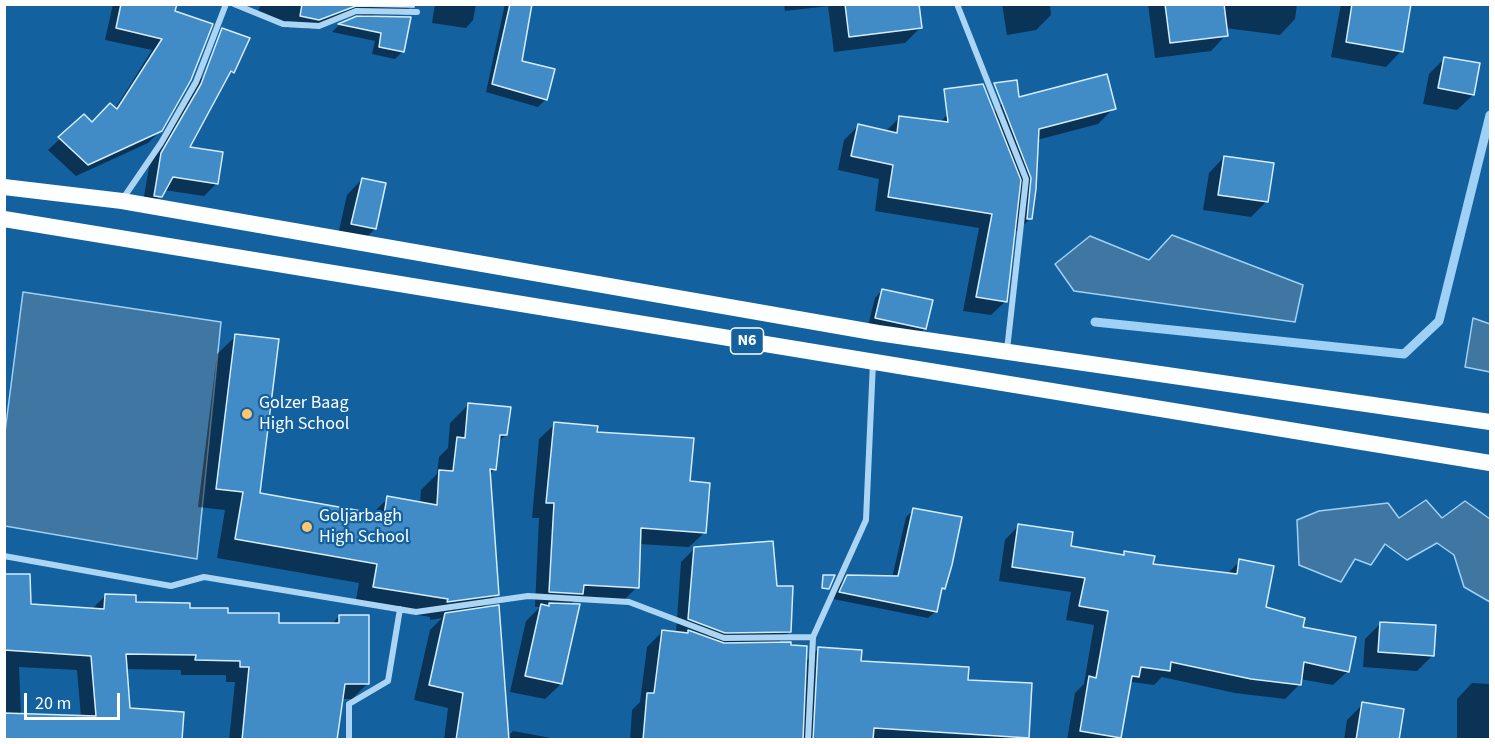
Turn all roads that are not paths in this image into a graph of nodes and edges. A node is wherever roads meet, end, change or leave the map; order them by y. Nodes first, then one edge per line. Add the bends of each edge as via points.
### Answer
1 (226, 4) edge
2 (234, 4) edge
3 (957, 4) edge
4 (417, 12) dead end
5 (4, 186) edge
6 (122, 201) junction
7 (4, 219) edge
8 (1006, 353) junction
9 (873, 362) junction
10 (1491, 422) edge
11 (1491, 463) edge
12 (4, 556) edge
13 (400, 609) junction
14 (813, 637) junction
15 (349, 740) edge
16 (808, 740) edge

1 - 6 street via 196,82
2 - 4 street via 283,24 319,26 356,10
3 - 8 street via 1026,179
5 - 6 highway, N6
6 - 8 highway, N6
7 - 9 highway, N6
8 - 10 highway, N6
9 - 11 highway, N6
9 - 14 street via 866,520
12 - 13 street via 171,586 204,577
13 - 14 street via 416,612 528,596 629,602 724,638
13 - 15 street via 388,681 349,704
14 - 16 street

